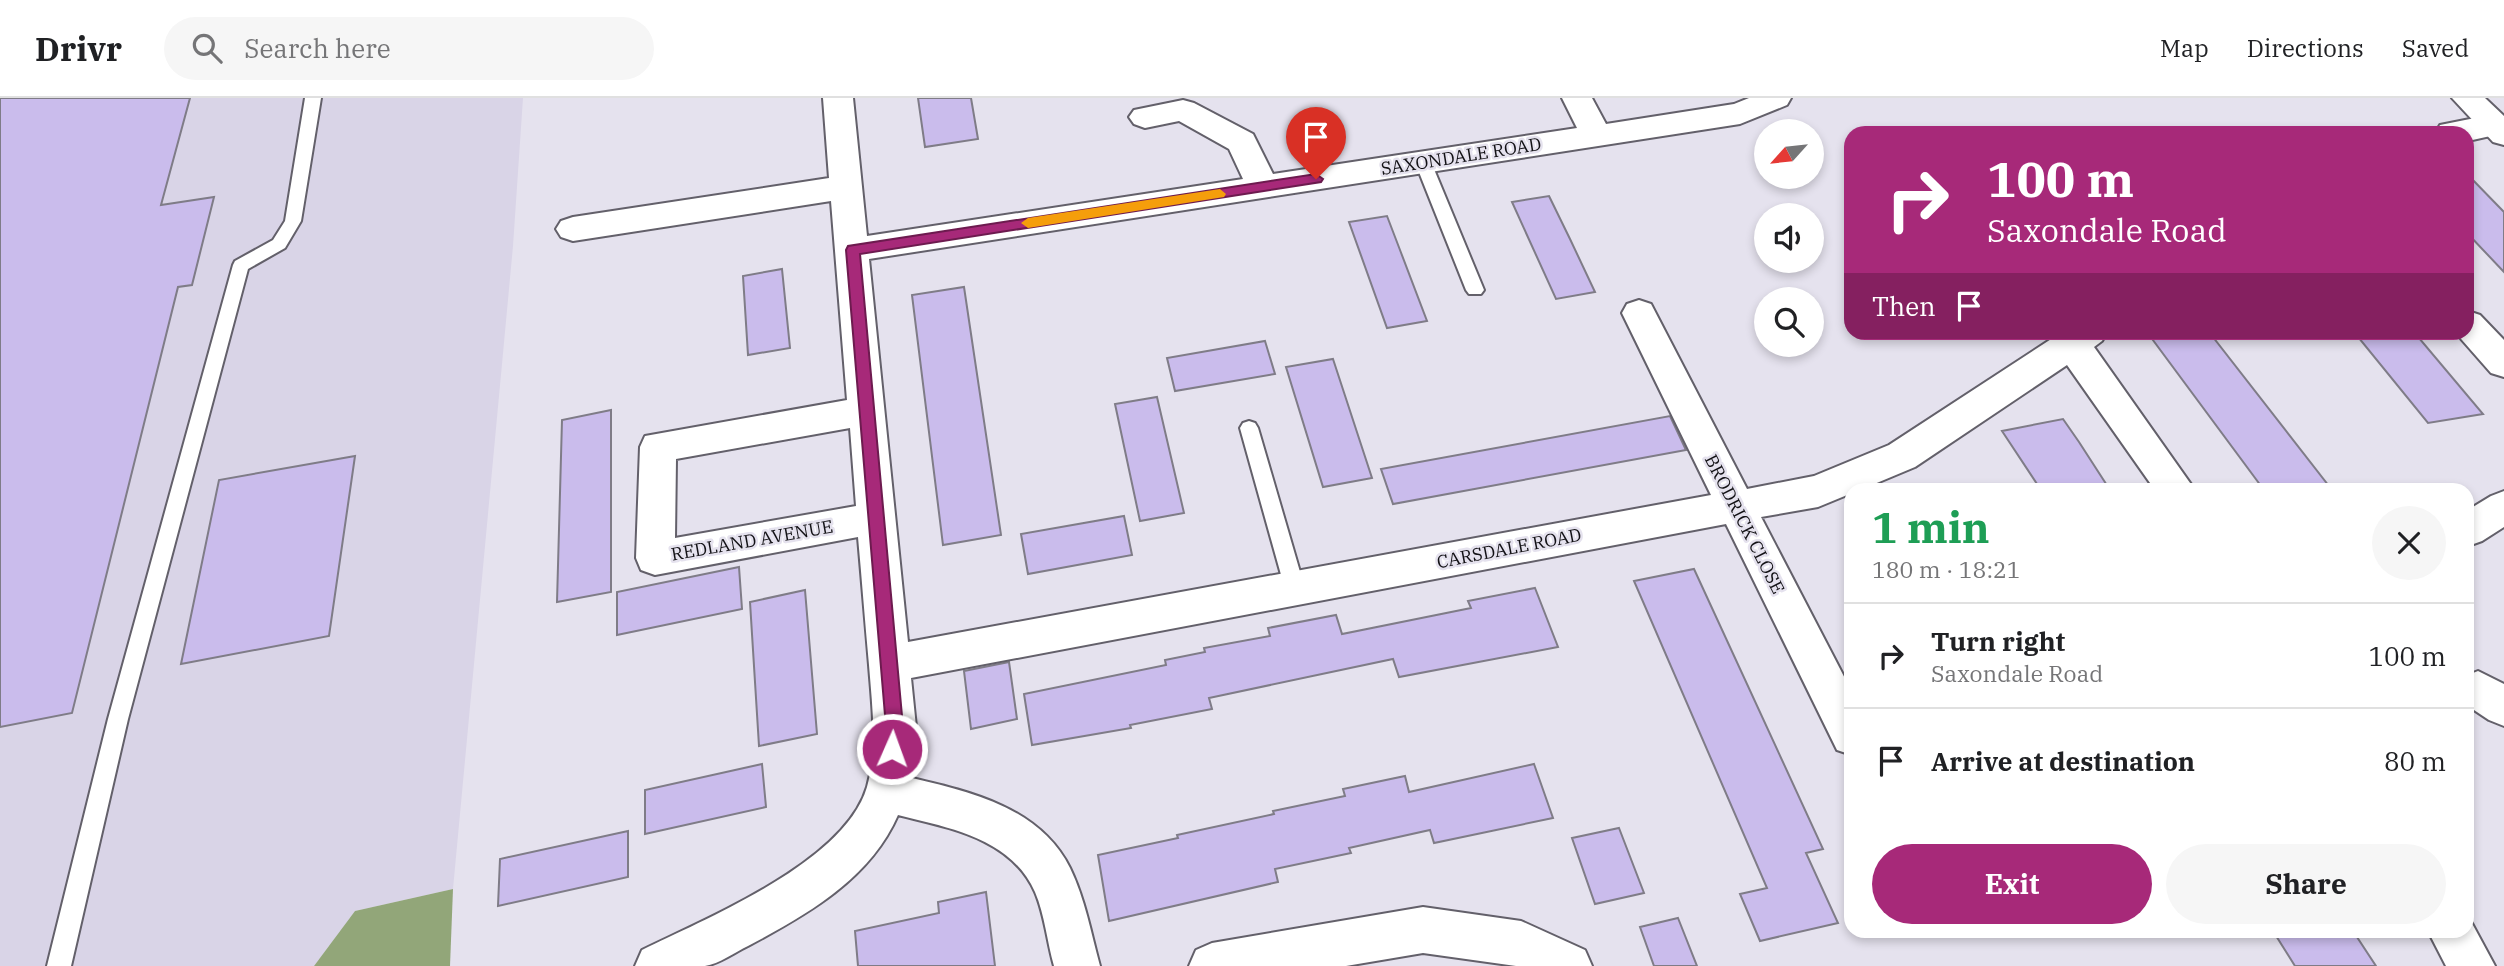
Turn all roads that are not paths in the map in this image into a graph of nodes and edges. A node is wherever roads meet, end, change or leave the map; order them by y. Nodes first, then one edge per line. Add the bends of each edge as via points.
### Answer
1 (313, 98) edge
2 (838, 98) edge
3 (1577, 98) edge
4 (1776, 98) edge
5 (2468, 98) edge
6 (1145, 117) dead end
7 (2499, 130) edge
8 (2474, 132) edge
9 (1597, 136) junction
10 (1423, 162) junction
11 (846, 187) junction
12 (1263, 187) junction
13 (573, 229) dead end
14 (852, 250) junction
15 (1475, 290) dead end
16 (1639, 313) dead end
17 (2474, 330) edge
18 (2078, 340) edge
19 (2082, 340) edge
20 (2504, 363) edge
21 (866, 411) junction
22 (1249, 428) dead end
23 (2172, 483) edge
24 (1736, 506) junction
25 (876, 518) junction
26 (1295, 589) junction
27 (889, 664) junction
28 (1844, 720) edge
29 (887, 792) junction
30 (2455, 938) edge
31 (59, 966) edge
32 (658, 966) edge
33 (1077, 966) edge
34 (1212, 966) edge
35 (1569, 966) edge
36 (2472, 966) edge

1 - 31 lane via 293,221 279,244 241,265 118,719
2 - 11 street
3 - 9 street
4 - 9 street, SAXONDALE ROAD via 1740,114
5 - 7 street
6 - 12 street via 1183,110 1242,142
7 - 8 street
9 - 10 street, SAXONDALE ROAD
10 - 12 street, SAXONDALE ROAD
10 - 15 lane
11 - 13 street
11 - 14 street
12 - 14 street, SAXONDALE ROAD
14 - 21 street
16 - 24 street, BRODRICK CLOSE
17 - 20 street
18 - 24 street, CARSDALE ROAD via 1902,456 1818,491
19 - 23 street
21 - 25 street
21 - 25 street, REDLAND AVENUE via 658,447 654,558
22 - 26 lane
24 - 26 street, CARSDALE ROAD
24 - 28 street, BRODRICK CLOSE
25 - 27 street
26 - 27 street, CARSDALE ROAD
27 - 29 street via 895,727
29 - 32 street via 862,841 832,869 798,894
29 - 33 street via 998,823 1025,843 1054,884
30 - 36 street
34 - 35 street via 1423,930 1521,944

